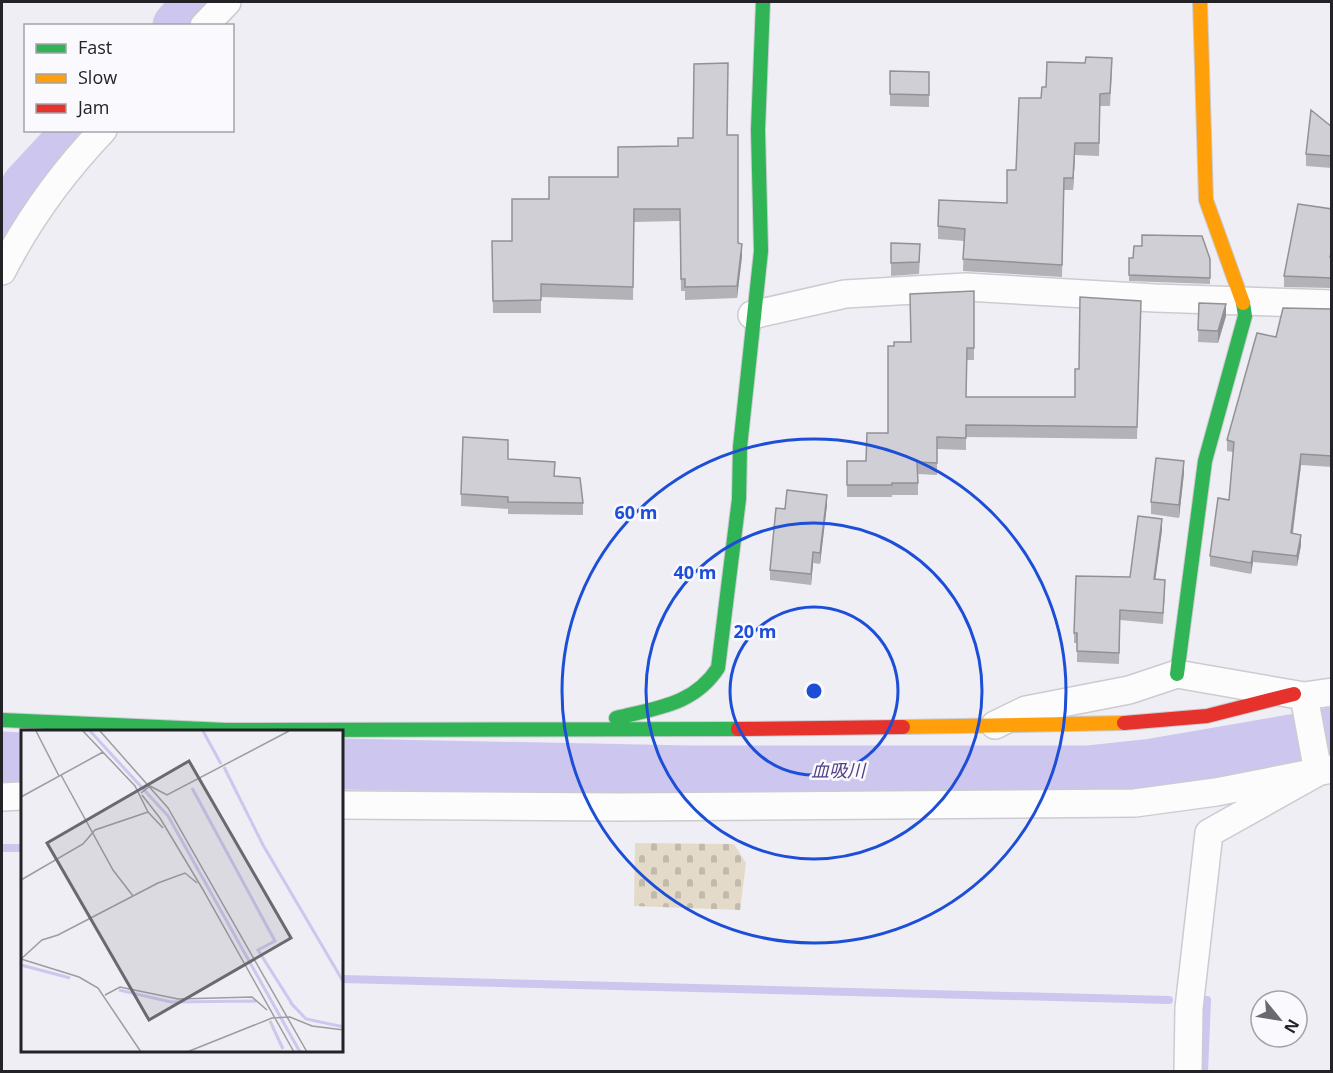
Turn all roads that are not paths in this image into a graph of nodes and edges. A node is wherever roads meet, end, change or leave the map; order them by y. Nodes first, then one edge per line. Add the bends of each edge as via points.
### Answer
1 (227, 2) edge
2 (763, 2) edge
3 (1200, 2) edge
4 (206, 24) edge
5 (101, 132) edge
6 (2, 272) edge
7 (1243, 299) junction
8 (1332, 304) edge
9 (753, 315) junction
10 (1178, 674) junction
11 (1332, 692) edge
12 (1301, 699) junction
13 (2, 720) edge
14 (993, 726) junction
15 (226, 730) edge
16 (344, 730) edge
17 (568, 731) junction
18 (1322, 766) edge
19 (21, 796) edge
20 (2, 797) edge
21 (344, 805) edge
22 (1188, 1071) edge

1 - 4 street
2 - 9 street via 758,130 761,251
3 - 7 street via 1206,201
5 - 6 street via 23,231
7 - 8 street
7 - 9 street via 966,287 845,294
7 - 10 street via 1245,316 1205,461
9 - 17 street via 740,447 739,500 718,668 711,682 697,695
10 - 12 street
10 - 14 street via 1129,690 1026,710
11 - 12 street
12 - 14 street via 1207,716 1103,725
12 - 18 street
13 - 15 street
14 - 17 street
16 - 17 street
18 - 21 street via 1216,792 1135,803
18 - 22 street via 1209,832 1189,1008
19 - 20 street

